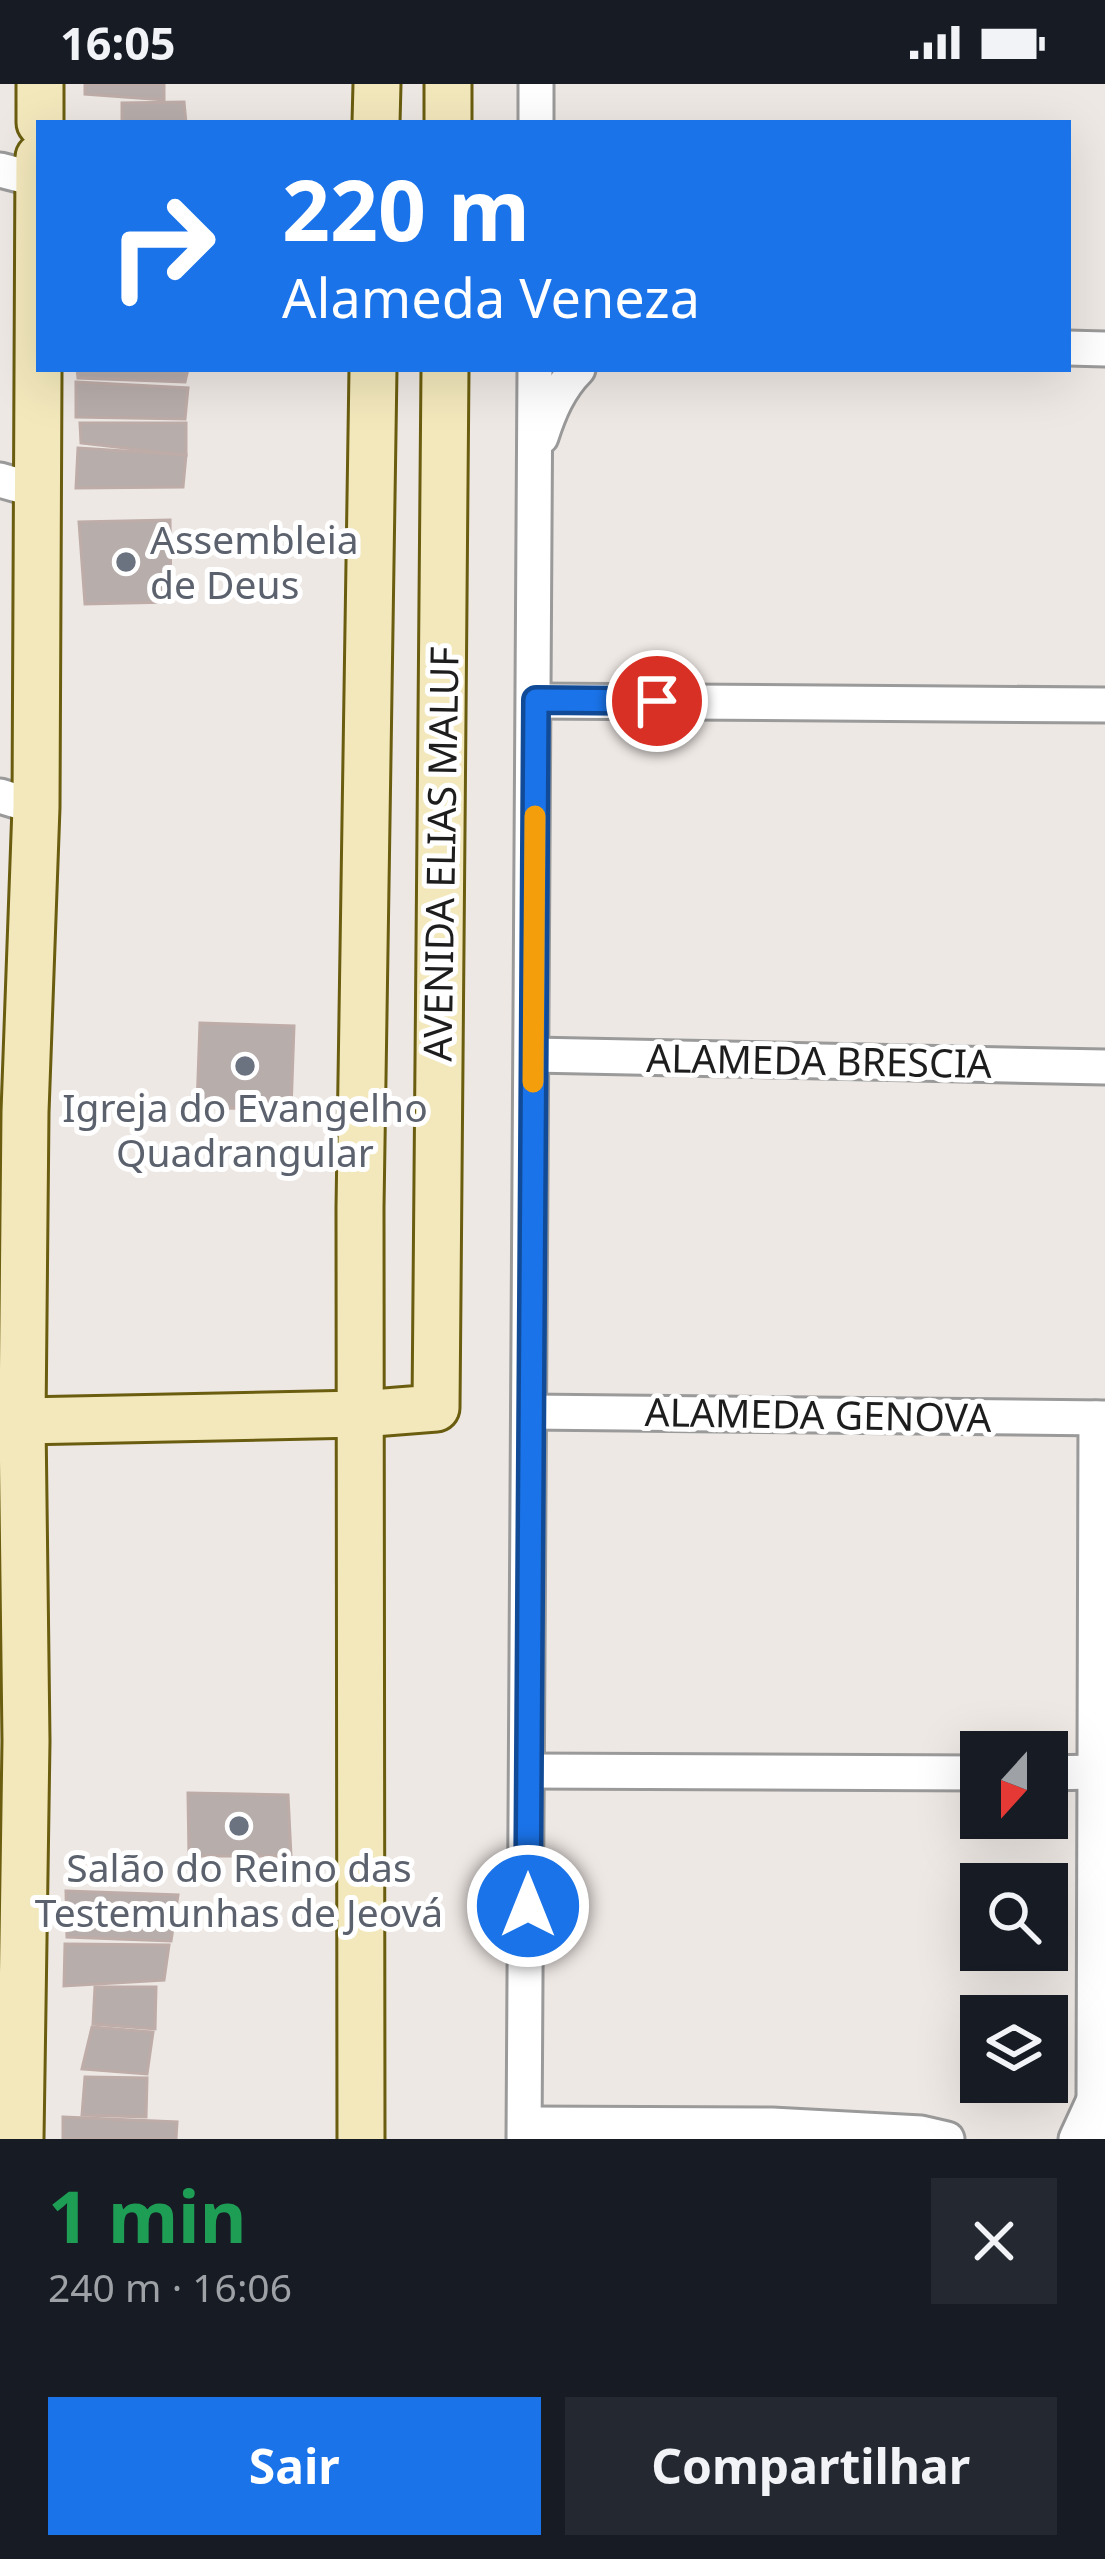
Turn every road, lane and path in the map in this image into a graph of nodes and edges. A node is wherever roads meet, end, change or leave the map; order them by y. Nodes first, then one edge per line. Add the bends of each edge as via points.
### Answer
1 (40, 84) edge
2 (377, 84) edge
3 (448, 84) edge
4 (536, 84) edge
5 (40, 120) edge
6 (376, 120) edge
7 (448, 120) edge
8 (536, 120) edge
9 (0, 170) edge
10 (36, 179) edge
11 (36, 222) edge
12 (1071, 348) edge
13 (1105, 349) edge
14 (373, 372) edge
15 (445, 372) edge
16 (535, 372) edge
17 (575, 372) edge
18 (534, 462) junction
19 (17, 485) edge
20 (536, 700) junction
21 (1105, 705) edge
22 (18, 802) edge
23 (533, 1055) junction
24 (1105, 1066) edge
25 (12, 1108) edge
26 (530, 1412) junction
27 (361, 1414) junction
28 (11, 1418) edge
29 (1100, 1418) edge
30 (13, 1687) edge
31 (13, 1737) edge
32 (528, 1771) junction
33 (1094, 1772) junction
34 (960, 1773) edge
35 (1068, 1773) edge
36 (11, 1998) edge
37 (11, 2043) edge
38 (1094, 2099) junction
39 (525, 2131) edge
40 (20, 2139) edge
41 (361, 2139) edge
42 (947, 2139) edge
43 (1076, 2139) edge
44 (1103, 2139) edge

1 - 5 street
2 - 6 street
3 - 7 street
4 - 8 street
9 - 10 street
11 - 19 street
12 - 13 street
14 - 27 street, AVENIDA ELIAS MALUF
15 - 27 street, AVENIDA ELIAS MALUF via 436,1408
16 - 18 street
17 - 18 street via 548,414
18 - 20 street
19 - 22 street
20 - 21 street
20 - 23 street
22 - 25 street
23 - 24 street, ALAMEDA BRESCIA
23 - 26 street
25 - 28 street
26 - 29 street, ALAMEDA GENOVA
26 - 32 street
27 - 28 street
27 - 41 street, AVENIDA ELIAS MALUF
28 - 30 street
29 - 33 street
30 - 31 street
31 - 36 street
32 - 34 street
32 - 39 street
33 - 35 street
33 - 38 street
36 - 37 street
37 - 40 street
38 - 43 street
38 - 44 street
39 - 42 street via 772,2125

